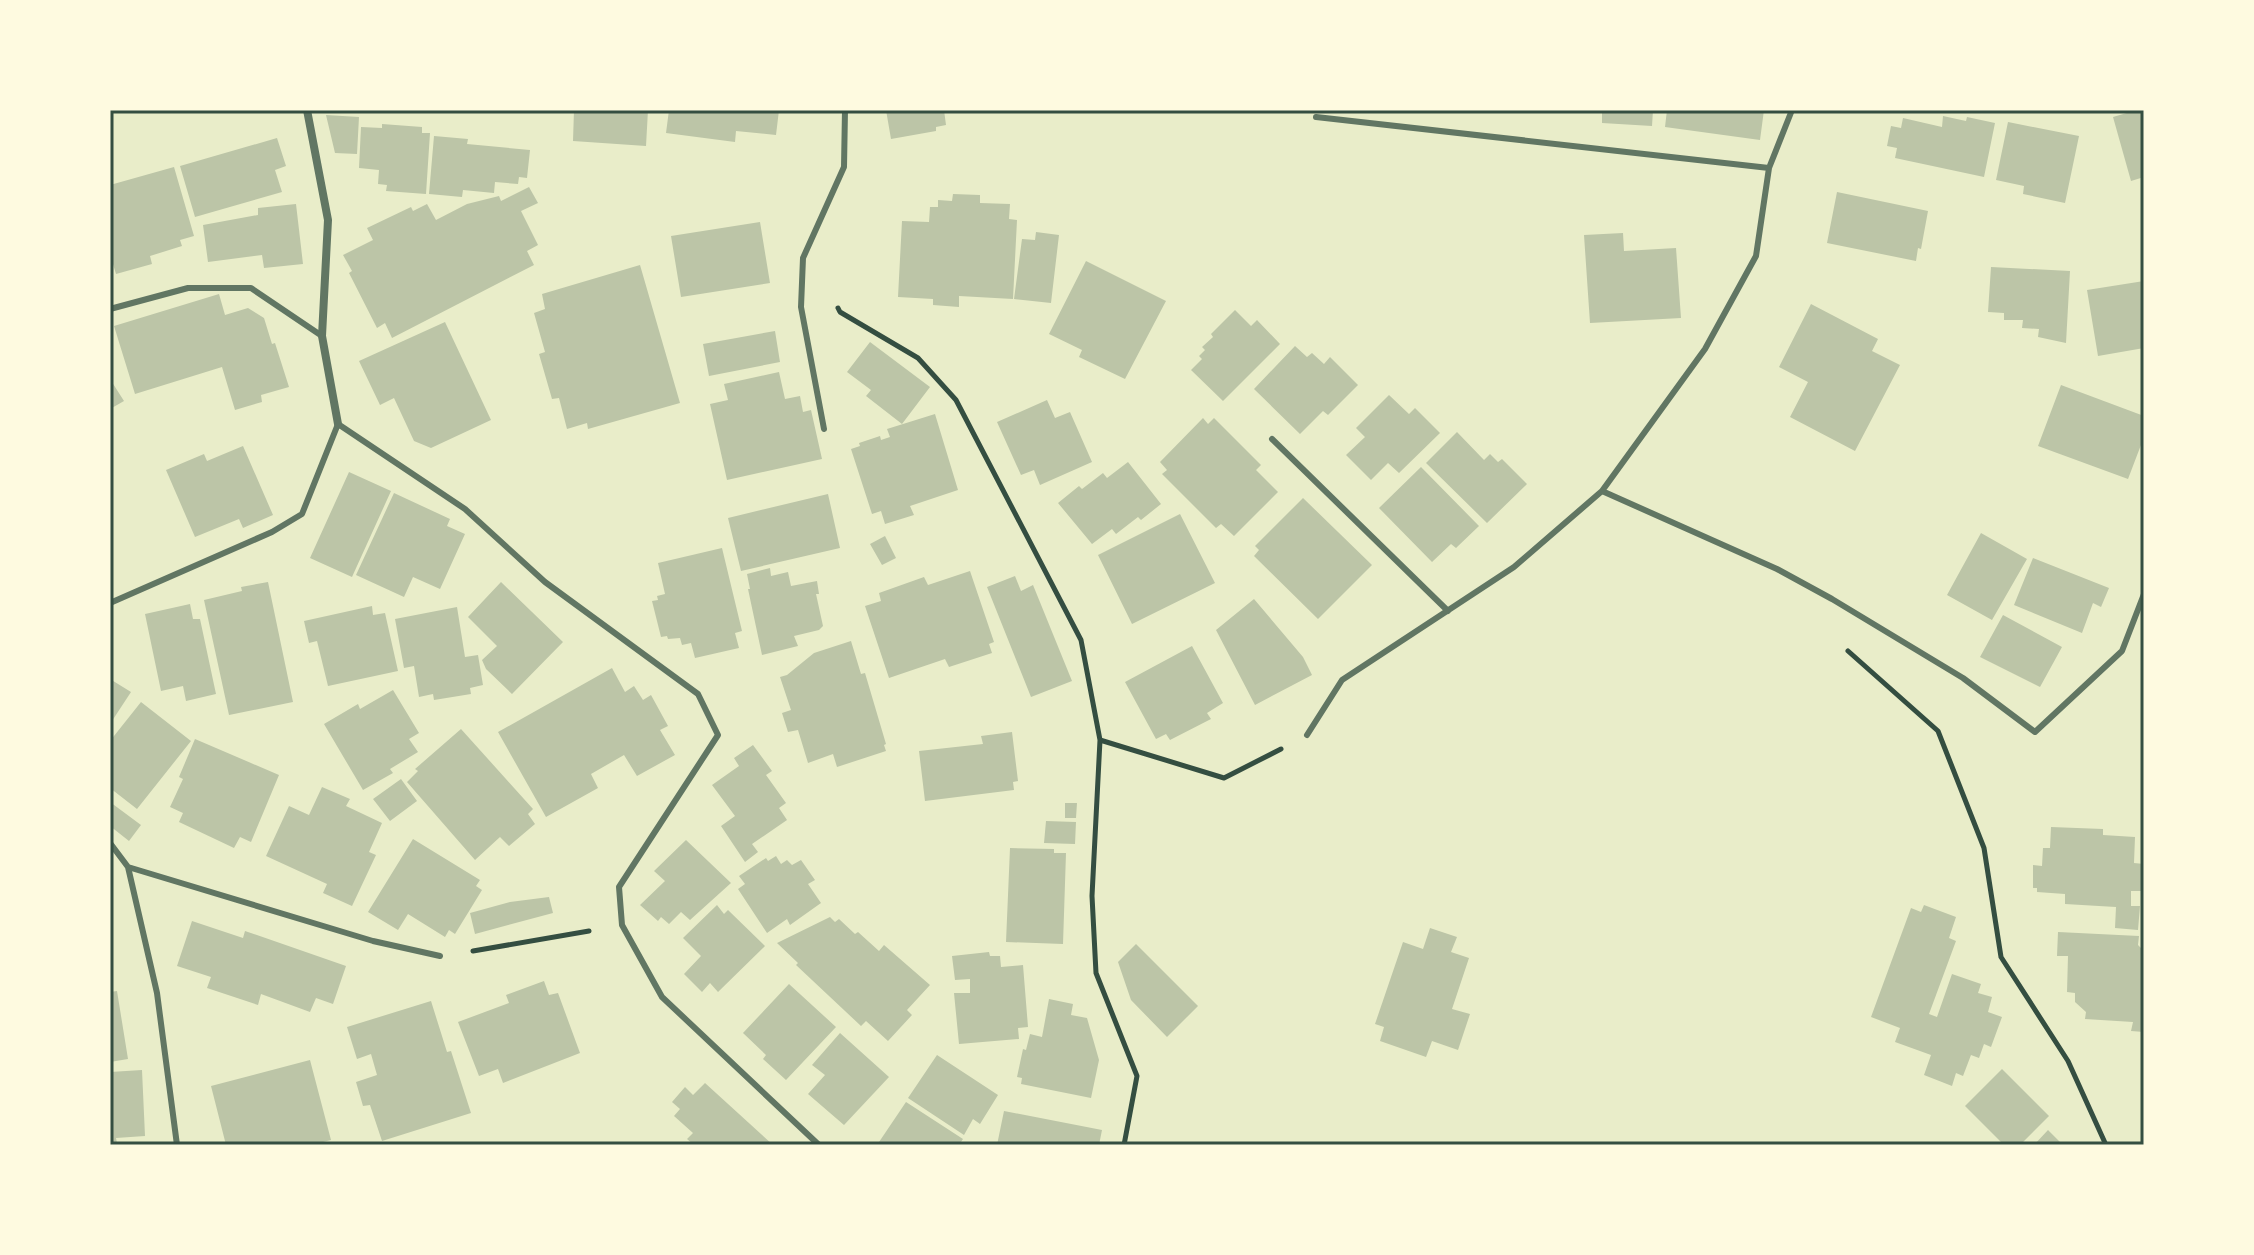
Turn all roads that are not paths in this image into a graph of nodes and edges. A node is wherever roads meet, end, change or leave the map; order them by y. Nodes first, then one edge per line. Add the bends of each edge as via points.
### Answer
1 (307, 110) edge
2 (845, 110) edge
3 (1792, 110) edge
4 (1316, 117) dead end
5 (1769, 168) junction
6 (110, 309) edge
7 (322, 336) junction
8 (338, 424) junction
9 (824, 429) dead end
10 (1272, 439) dead end
11 (1602, 491) junction
12 (2144, 594) edge
13 (110, 603) edge
14 (1448, 611) junction
15 (1307, 735) road end
16 (110, 843) edge
17 (128, 867) junction
18 (440, 956) road end
19 (177, 1145) edge
20 (819, 1145) edge

1 - 7 street via 328,220
2 - 9 lane via 844,167 803,258 801,307
3 - 5 lane
4 - 5 lane
5 - 11 lane via 1756,256 1705,349
6 - 7 lane via 188,288 251,288
7 - 8 street
8 - 13 lane via 302,514
8 - 20 lane via 465,509 545,582 698,694 718,735 619,887 622,925 662,997
10 - 14 lane
11 - 12 lane via 1832,599 1963,678 2035,732 2122,651
11 - 14 lane via 1514,567
14 - 15 lane via 1342,680
16 - 17 lane
17 - 18 lane
17 - 19 lane via 157,993

